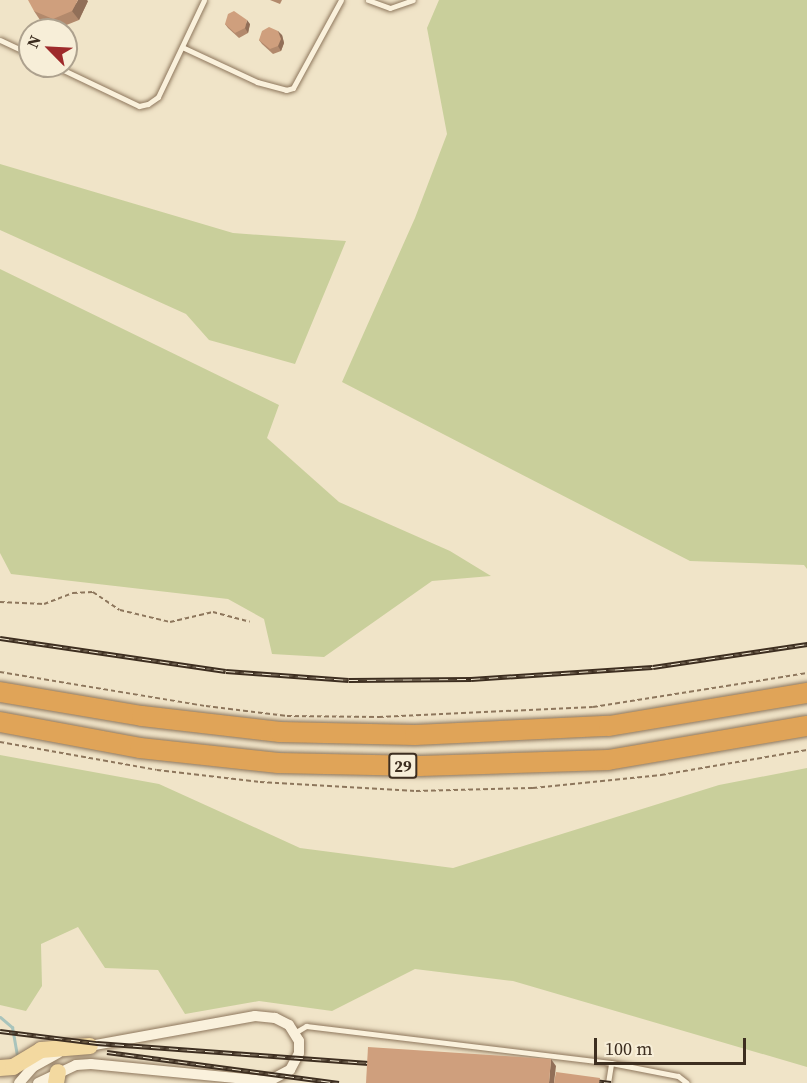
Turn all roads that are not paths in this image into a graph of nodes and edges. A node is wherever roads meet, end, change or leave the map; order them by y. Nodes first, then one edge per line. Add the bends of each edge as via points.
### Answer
1 (204, 0) edge
2 (341, 0) edge
3 (368, 0) edge
4 (413, 0) edge
5 (0, 40) edge
6 (182, 46) junction
7 (18, 48) edge
8 (78, 77) edge
9 (0, 692) edge
10 (807, 693) edge
11 (0, 722) edge
12 (807, 726) edge
13 (296, 1032) junction
14 (90, 1046) junction
15 (611, 1063) junction
16 (0, 1068) edge
17 (57, 1077) edge
18 (19, 1083) edge
19 (38, 1083) edge
20 (608, 1083) edge
21 (687, 1083) edge

1 - 6 lane
2 - 6 lane via 293,88 286,90 257,82
3 - 4 lane via 390,8
5 - 7 lane
6 - 8 lane via 158,98 148,104 139,106
9 - 10 highway, 29 via 142,716 280,732 415,735 609,726
11 - 12 highway, 29 via 140,748 278,764 420,766 608,760 726,743
13 - 14 street via 275,1018 255,1016
13 - 15 lane via 306,1026
13 - 17 street via 299,1053 295,1063 280,1078 269,1081 231,1080 118,1064 76,1065
14 - 16 main road via 41,1050 13,1067
14 - 18 street via 47,1056
15 - 20 lane
15 - 21 lane via 678,1076
17 - 19 street

